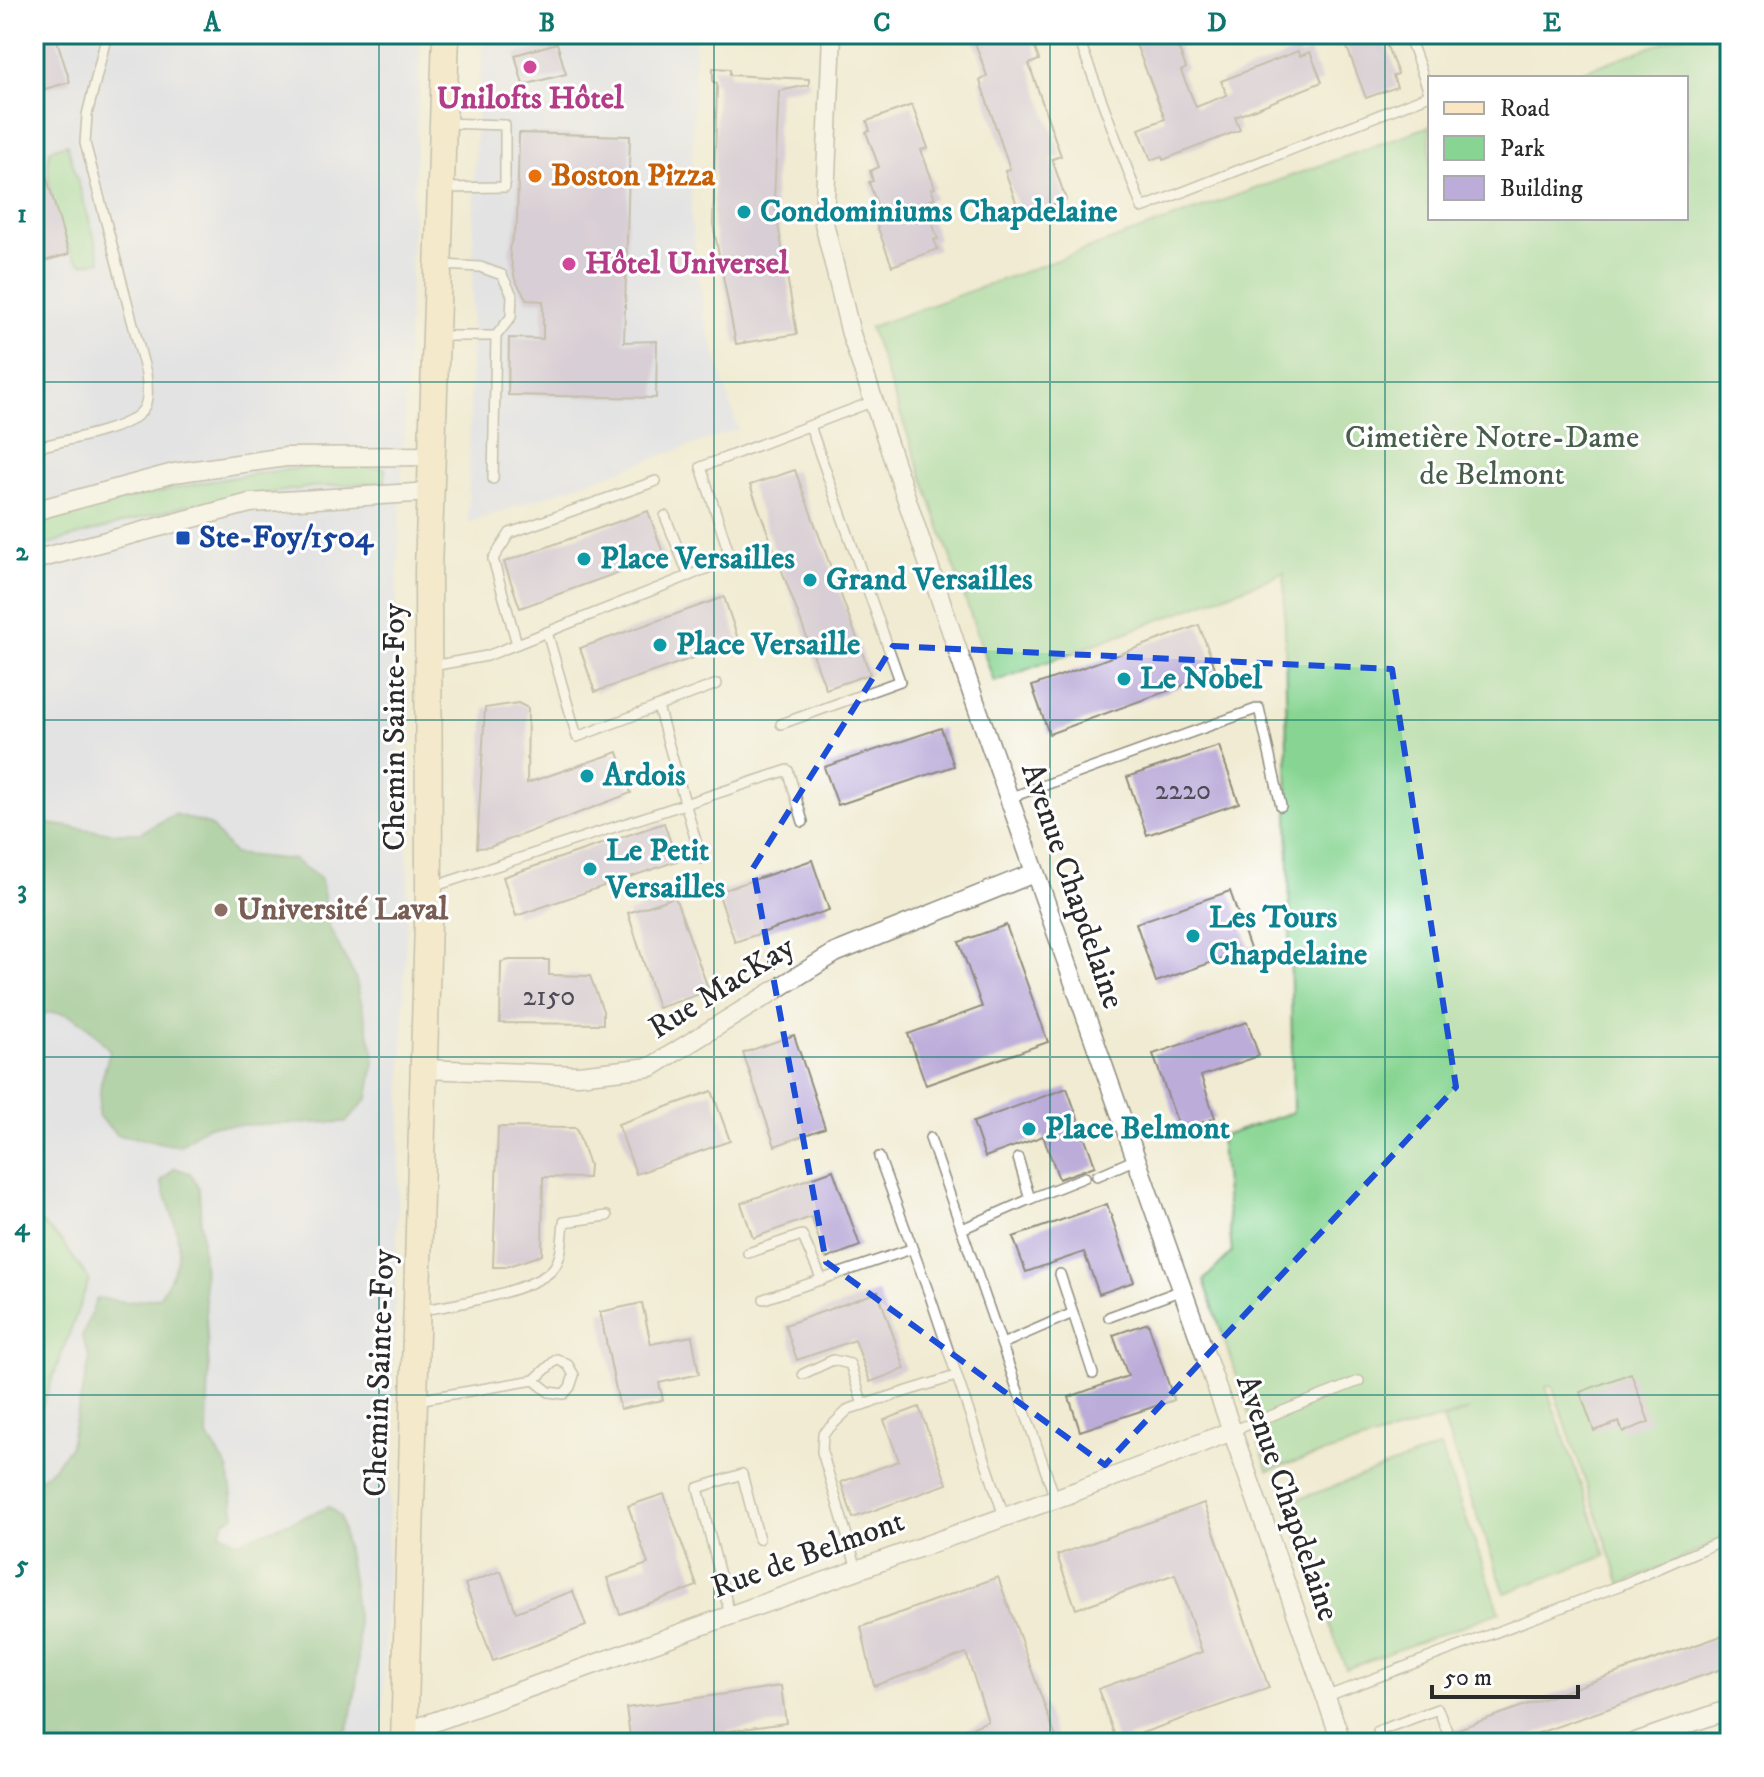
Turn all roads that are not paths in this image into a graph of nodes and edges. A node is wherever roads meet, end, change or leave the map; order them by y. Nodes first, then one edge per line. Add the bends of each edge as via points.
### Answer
1 (107, 34) edge
2 (832, 34) edge
3 (1077, 34) edge
4 (1408, 34) edge
5 (447, 38) edge
6 (1428, 89) edge
7 (1428, 96) edge
8 (443, 123) junction
9 (440, 188) junction
10 (438, 265) junction
11 (437, 336) junction
12 (496, 336) junction
13 (874, 401) junction
14 (810, 426) junction
15 (34, 448) edge
16 (433, 456) junction
17 (493, 479) dead end
18 (656, 481) dead end
19 (431, 492) junction
20 (34, 511) edge
21 (665, 516) dead end
22 (34, 560) edge
23 (689, 576) junction
24 (547, 632) junction
25 (517, 644) junction
26 (429, 667) junction
27 (717, 684) dead end
28 (658, 707) junction
29 (781, 724) dead end
30 (1009, 798) junction
31 (685, 802) junction
32 (1281, 806) dead end
33 (803, 822) dead end
34 (701, 859) dead end
35 (1034, 873) junction
36 (429, 888) junction
37 (424, 1069) junction
38 (930, 1138) dead end
39 (879, 1157) dead end
40 (1018, 1158) dead end
41 (1136, 1159) junction
42 (1097, 1176) dead end
43 (1085, 1177) dead end
44 (1030, 1199) junction
45 (607, 1216) dead end
46 (962, 1229) junction
47 (911, 1249) junction
48 (748, 1253) dead end
49 (1060, 1274) dead end
50 (822, 1280) junction
51 (1182, 1290) junction
52 (764, 1299) dead end
53 (417, 1310) junction
54 (1073, 1313) junction
55 (1109, 1317) dead end
56 (1002, 1344) junction
57 (803, 1374) dead end
58 (1093, 1374) dead end
59 (956, 1376) junction
60 (534, 1380) dead end
61 (1359, 1381) dead end
62 (414, 1400) junction
63 (863, 1405) junction
64 (1232, 1431) junction
65 (1055, 1498) junction
66 (1004, 1516) junction
67 (1730, 1537) edge
68 (759, 1539) dead end
69 (857, 1569) junction
70 (730, 1615) junction
71 (1325, 1697) junction
72 (1730, 1709) edge
73 (403, 1738) edge
74 (1342, 1743) edge
75 (1383, 1743) edge
76 (1452, 1743) edge
77 (1633, 1743) edge

1 - 15 lane via 87,115 86,151 146,373 147,396 141,412 124,423
2 - 13 street, Avenue Chapdelaine via 824,223 851,334
3 - 7 lane via 1142,208
4 - 6 lane
5 - 8 main road, Chemin Sainte-Foy
8 - 9 main road, Chemin Sainte-Foy
8 - 9 lane via 505,125 505,187
9 - 10 main road, Chemin Sainte-Foy
10 - 11 main road, Chemin Sainte-Foy
10 - 12 lane via 480,267 502,275 512,295 511,317
11 - 12 lane
11 - 16 main road, Chemin Sainte-Foy
12 - 17 lane
13 - 14 lane
13 - 30 street, Avenue Chapdelaine
14 - 23 lane via 701,467 731,559
14 - 29 lane via 900,681
16 - 19 main road, Chemin Sainte-Foy
16 - 20 street via 286,457 174,473
18 - 25 lane via 510,533 493,559
19 - 22 street via 250,503
19 - 26 main road, Chemin Sainte-Foy
21 - 23 lane
23 - 24 lane
24 - 25 lane
24 - 28 lane via 577,737
25 - 26 lane via 487,656
26 - 36 main road, Chemin Sainte-Foy
27 - 28 lane
28 - 31 lane
30 - 32 lane via 1259,708
30 - 35 street, Avenue Chapdelaine
31 - 33 lane via 788,770
31 - 34 lane
31 - 36 lane
35 - 37 street, Rue MacKay via 835,953 651,1067 578,1075
35 - 41 street, Avenue Chapdelaine
36 - 37 main road, Chemin Sainte-Foy
37 - 53 main road, Chemin Sainte-Foy
38 - 46 lane
39 - 47 lane
40 - 44 lane
41 - 42 lane
41 - 51 street, Avenue Chapdelaine
43 - 44 lane
44 - 46 lane
45 - 53 lane via 564,1222 559,1258 551,1272 486,1297
46 - 56 lane
47 - 50 lane
47 - 59 lane
48 - 50 lane via 802,1235
49 - 54 lane
50 - 52 lane
51 - 55 lane
51 - 64 street, Avenue Chapdelaine
53 - 62 main road, Chemin Sainte-Foy
54 - 56 lane
54 - 58 lane
56 - 65 lane
57 - 63 lane via 833,1360 850,1364
59 - 63 lane
59 - 66 lane
60 - 62 lane
61 - 64 lane
62 - 73 main road, Chemin Sainte-Foy
63 - 69 lane via 849,1409 823,1434 822,1452
64 - 65 street, Rue de Belmont
64 - 71 street, Avenue Chapdelaine
65 - 66 street, Rue de Belmont
66 - 69 street, Rue de Belmont
67 - 71 lane via 1621,1585
68 - 70 lane via 742,1474 698,1488
69 - 70 street, Rue de Belmont
70 - 73 street, Rue de Belmont
71 - 74 street, Avenue Chapdelaine
72 - 77 street
75 - 76 lane via 1378,1731 1438,1709

